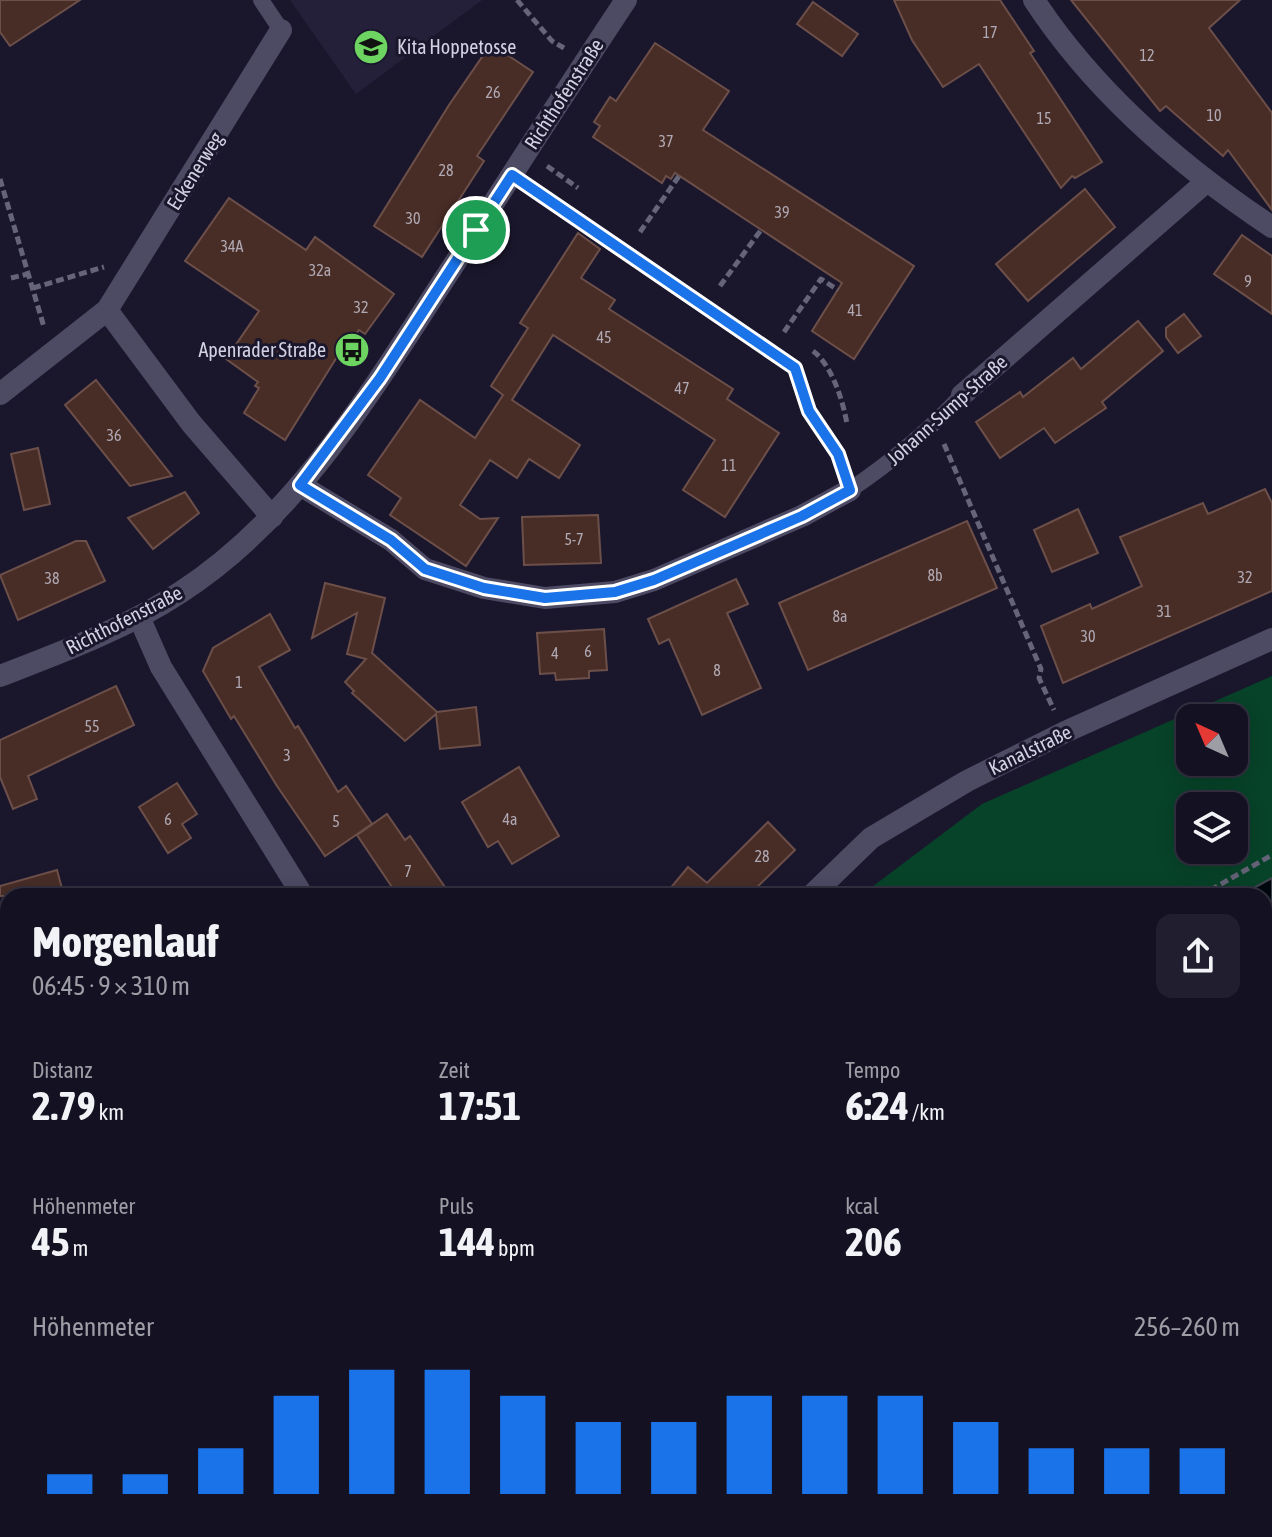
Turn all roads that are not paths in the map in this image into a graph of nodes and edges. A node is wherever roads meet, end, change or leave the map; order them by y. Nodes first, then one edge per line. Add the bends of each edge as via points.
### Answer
1 (261, 0) edge
2 (626, 0) edge
3 (1034, 0) edge
4 (281, 30) joint
5 (512, 175) junction
6 (1206, 182) junction
7 (1269, 220) edge
8 (107, 310) junction
9 (0, 394) edge
10 (962, 395) joint
11 (300, 485) junction
12 (850, 490) junction
13 (272, 517) junction
14 (139, 617) junction
15 (1272, 639) edge
16 (0, 676) edge
17 (298, 888) edge
18 (819, 888) edge

1 - 4 lane
2 - 5 street, Richthofenstraße
3 - 6 street via 1099,84
4 - 8 street, Eckenerweg
5 - 11 street, Richthofenstraße via 380,378
5 - 12 lane via 795,368 809,411 838,454
6 - 7 street
6 - 10 street, Johann-Sump-Straße
8 - 9 street, Eckenerweg
8 - 13 street via 191,423
10 - 12 lane, Johann-Sump-Straße via 936,424
11 - 12 street, Johann-Sump-Straße via 391,540 425,569 484,588 545,598 615,592 654,580
11 - 13 street, Richthofenstraße
13 - 14 street, Richthofenstraße via 222,562
14 - 16 street, Richthofenstraße
14 - 17 street via 161,667
15 - 18 street, Kanalstraße via 967,781 871,838

